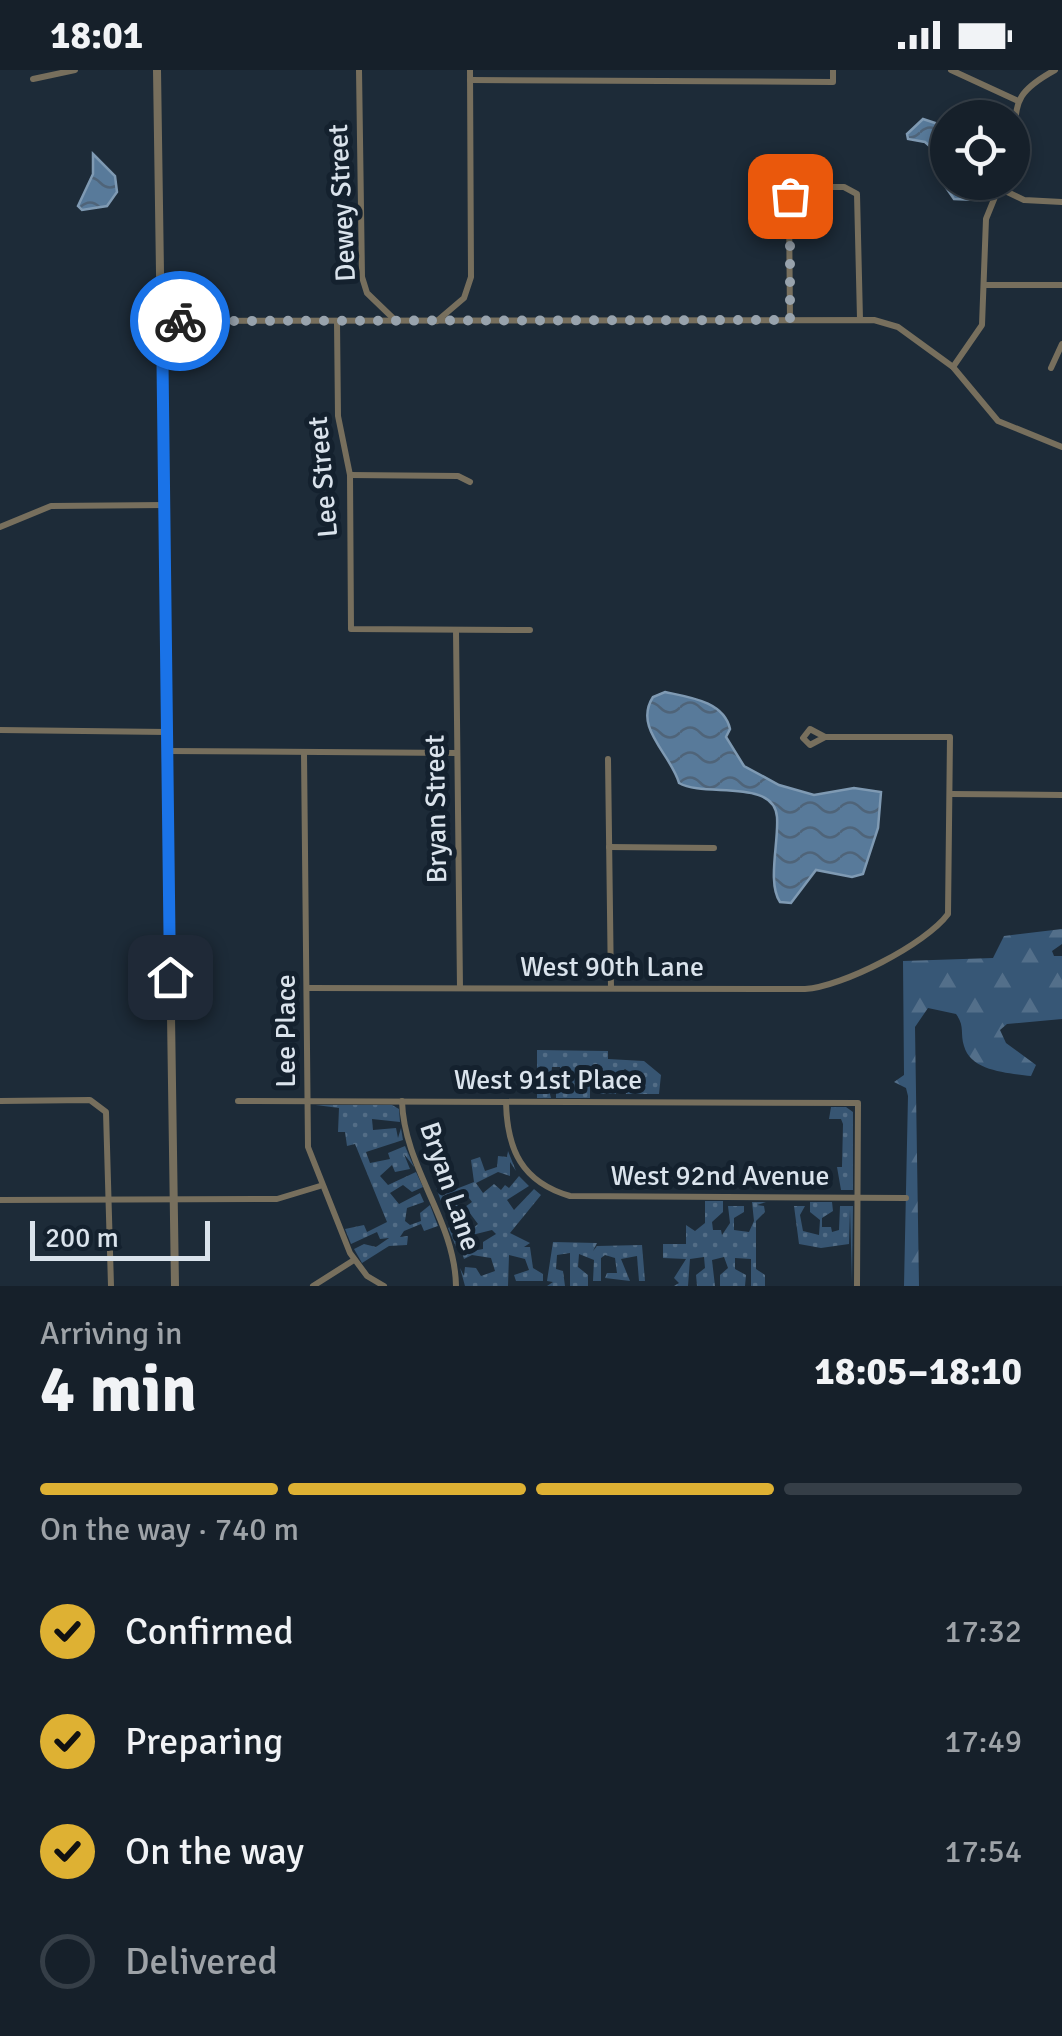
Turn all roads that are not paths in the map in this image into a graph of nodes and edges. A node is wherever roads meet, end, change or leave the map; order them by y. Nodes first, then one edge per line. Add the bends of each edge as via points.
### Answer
1 (76, 70) edge
2 (158, 70) edge
3 (359, 70) edge
4 (470, 70) edge
5 (833, 70) edge
6 (951, 70) edge
7 (1055, 70) edge
8 (33, 78) dead end
9 (470, 80) junction
10 (1016, 100) joint
11 (994, 200) edge
12 (1024, 200) edge
13 (1062, 202) edge
14 (984, 284) junction
15 (1062, 285) edge
16 (860, 319) junction
17 (790, 320) junction
18 (162, 321) junction
19 (337, 322) junction
20 (397, 322) junction
21 (436, 322) junction
22 (1062, 344) edge
23 (952, 367) junction
24 (1052, 368) dead end
25 (1062, 447) edge
26 (350, 475) junction
27 (470, 482) dead end
28 (164, 505) junction
29 (0, 527) edge
30 (456, 630) junction
31 (530, 630) dead end
32 (0, 730) edge
33 (167, 732) junction
34 (825, 737) dead end
35 (167, 751) junction
36 (304, 753) junction
37 (457, 753) junction
38 (608, 759) dead end
39 (950, 794) junction
40 (1062, 795) edge
41 (610, 847) junction
42 (714, 848) dead end
43 (308, 988) junction
44 (460, 988) junction
45 (611, 988) junction
46 (238, 1100) dead end
47 (308, 1100) junction
48 (0, 1101) edge
49 (402, 1101) junction
50 (506, 1102) junction
51 (320, 1186) junction
52 (857, 1198) junction
53 (906, 1198) dead end
54 (0, 1200) edge
55 (174, 1201) junction
56 (110, 1202) junction
57 (354, 1260) junction
58 (111, 1286) edge
59 (176, 1286) edge
60 (313, 1286) edge
61 (384, 1286) edge
62 (456, 1286) edge
63 (856, 1286) edge

1 - 8 street
2 - 18 street
3 - 20 street, Dewey Street via 362,276 368,294
4 - 9 street
5 - 9 street via 834,82
6 - 10 street
7 - 10 street
9 - 21 street via 471,277 464,298
11 - 14 street via 986,220
12 - 13 street
14 - 15 street
14 - 23 street via 982,325
16 - 17 street
16 - 17 street via 856,194 844,187 800,187 791,195
16 - 23 street via 898,327
17 - 21 street
18 - 19 street
18 - 28 street
19 - 20 street
19 - 26 street, Lee Street via 338,416
20 - 21 street
22 - 24 street
23 - 25 street via 998,421
26 - 27 street via 458,476
26 - 30 street, Lee Street via 351,629
28 - 29 street via 62,504
28 - 33 street
30 - 31 street
30 - 37 street, Bryan Street
32 - 33 street
33 - 35 street
34 - 39 street via 950,737
35 - 36 street
35 - 55 street
36 - 37 street
36 - 43 street, Lee Place
37 - 44 street, Bryan Street
38 - 41 street
39 - 40 street
39 - 45 street, West 90th Lane via 950,910 936,928 905,947 824,988
41 - 42 street
41 - 45 street
43 - 44 street, West 90th Lane
43 - 47 street, Lee Place
44 - 45 street, West 90th Lane
46 - 47 street, West 91st Place
47 - 49 street, West 91st Place
47 - 51 street, Lee Place via 308,1147
48 - 56 street via 101,1106 109,1126
49 - 50 street, West 91st Place
49 - 62 street, Bryan Lane via 409,1144 454,1252
50 - 52 street, West 92nd Avenue via 508,1142 523,1169 570,1196
50 - 52 street, West 91st Place via 858,1103
51 - 55 street via 277,1199
51 - 57 street, Lee Place
52 - 53 street, West 92nd Avenue
52 - 63 street
54 - 56 street
55 - 56 street
55 - 59 street
56 - 58 street
57 - 60 street
57 - 61 street, Lee Place

